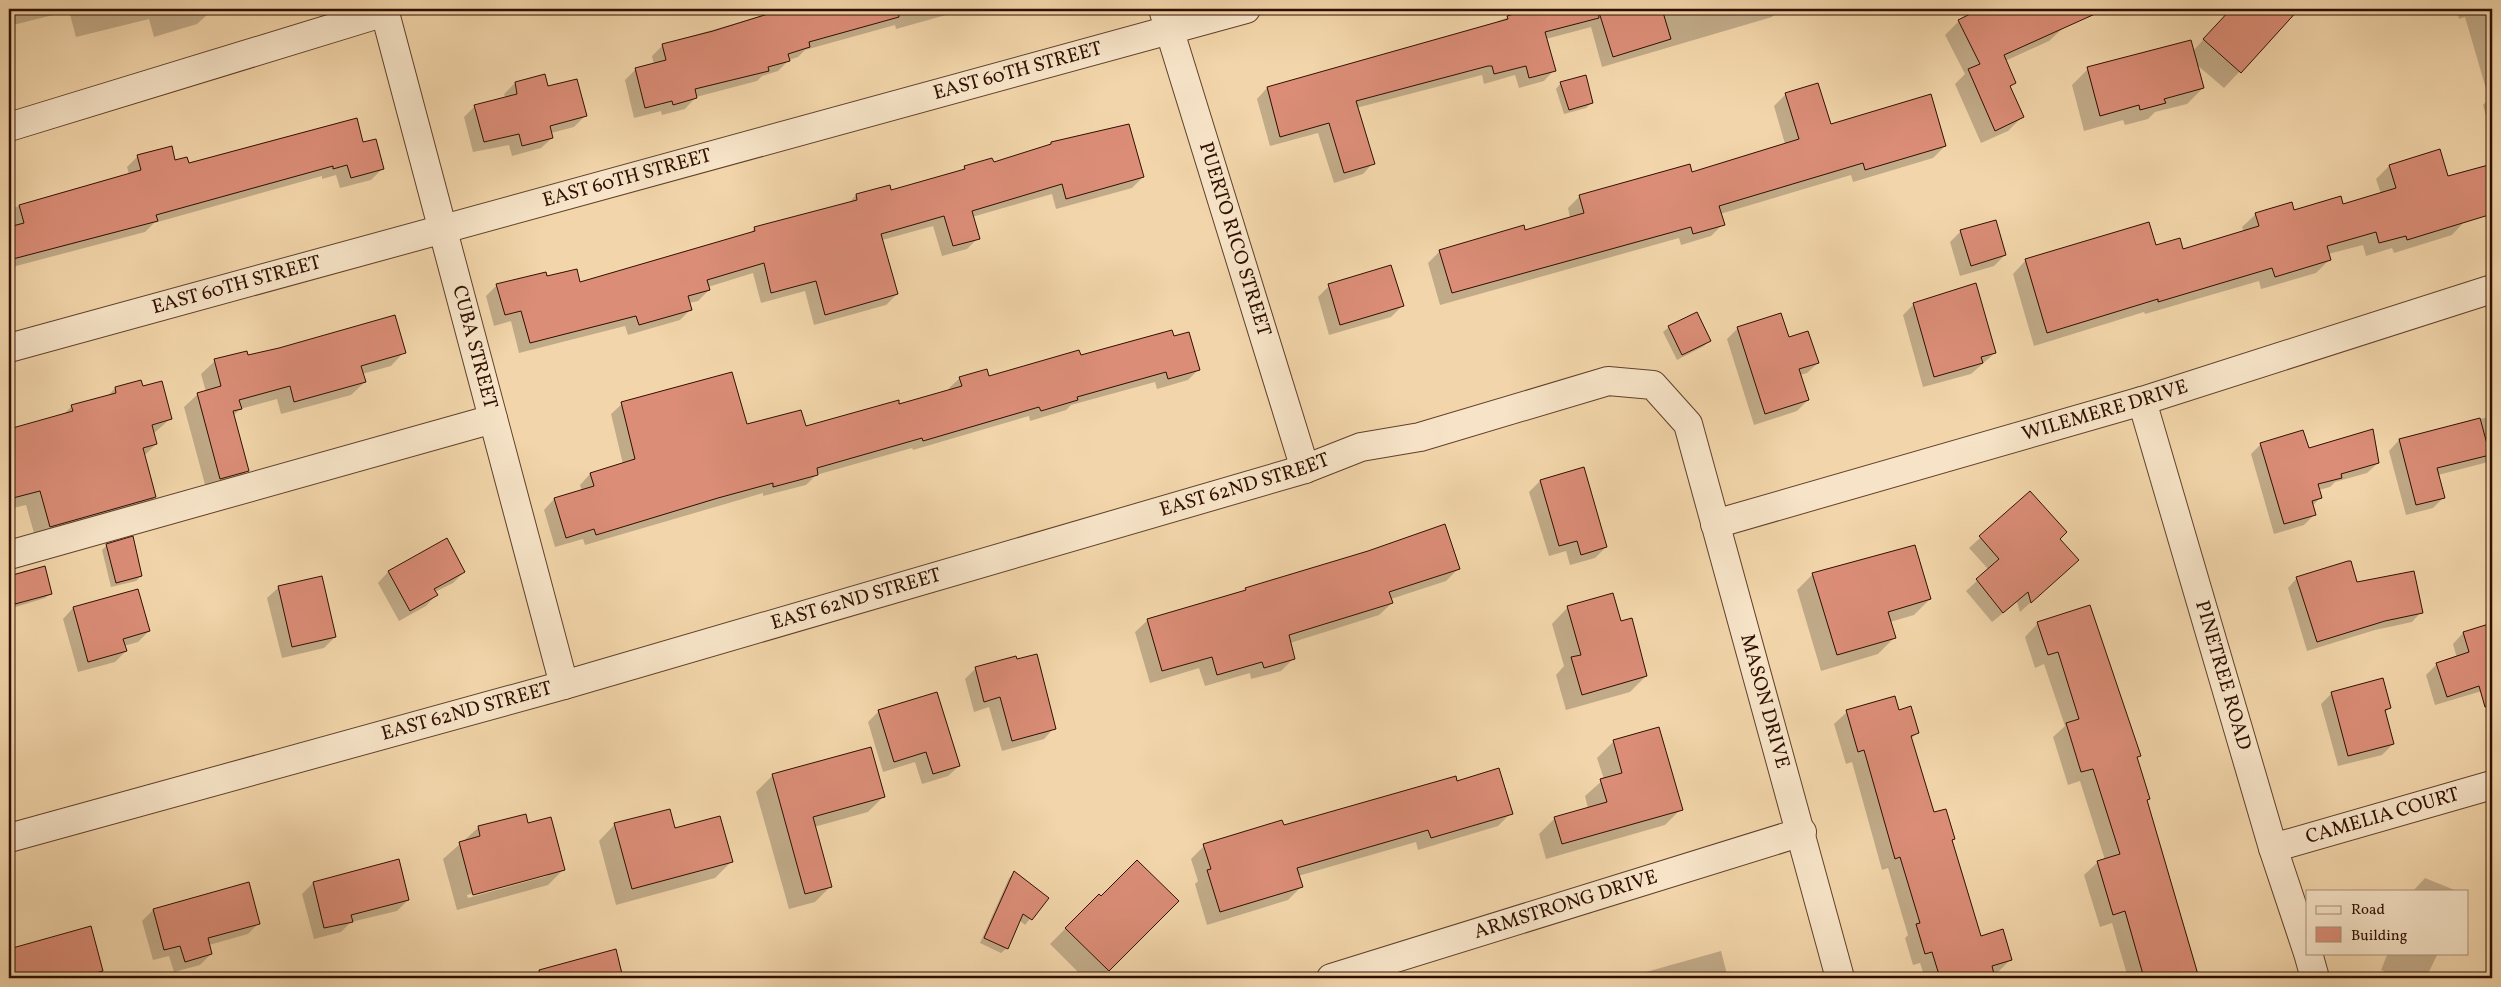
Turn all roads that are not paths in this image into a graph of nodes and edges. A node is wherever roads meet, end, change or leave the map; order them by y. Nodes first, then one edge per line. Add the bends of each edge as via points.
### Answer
1 (1246, 9) edge
2 (384, 10) edge
3 (1166, 20) edge
4 (9, 127) edge
5 (442, 229) junction
6 (2492, 289) edge
7 (9, 348) edge
8 (2142, 401) junction
9 (493, 419) junction
10 (1688, 424) joint
11 (1305, 469) junction
12 (1715, 524) junction
13 (9, 555) edge
14 (564, 685) junction
15 (2492, 785) edge
16 (1802, 832) junction
17 (9, 838) edge
18 (2273, 848) junction
19 (2306, 946) edge
20 (2309, 954) edge
21 (1331, 978) edge
22 (1840, 978) edge
23 (2315, 978) edge

1 - 3 street, EAST 60TH STREET
2 - 4 street
2 - 5 street, CUBA STREET
3 - 5 street, EAST 60TH STREET
3 - 11 street, PUERTO RICO STREET
5 - 7 street, EAST 60TH STREET
5 - 9 street, CUBA STREET
6 - 8 street, WILEMERE DRIVE
8 - 12 street, WILEMERE DRIVE
8 - 18 street, PINETREE ROAD
9 - 13 street
9 - 14 street, CUBA STREET
10 - 11 street, EAST 62ND STREET via 1653,385 1608,381 1420,436 1361,448
10 - 12 street, MASON DRIVE
11 - 14 street, EAST 62ND STREET
12 - 16 street, MASON DRIVE
14 - 17 street, EAST 62ND STREET
15 - 18 street, CAMELIA COURT
16 - 21 street, ARMSTRONG DRIVE
16 - 22 street, MASON DRIVE
18 - 19 street, PINETREE ROAD
20 - 23 street, PINETREE ROAD

